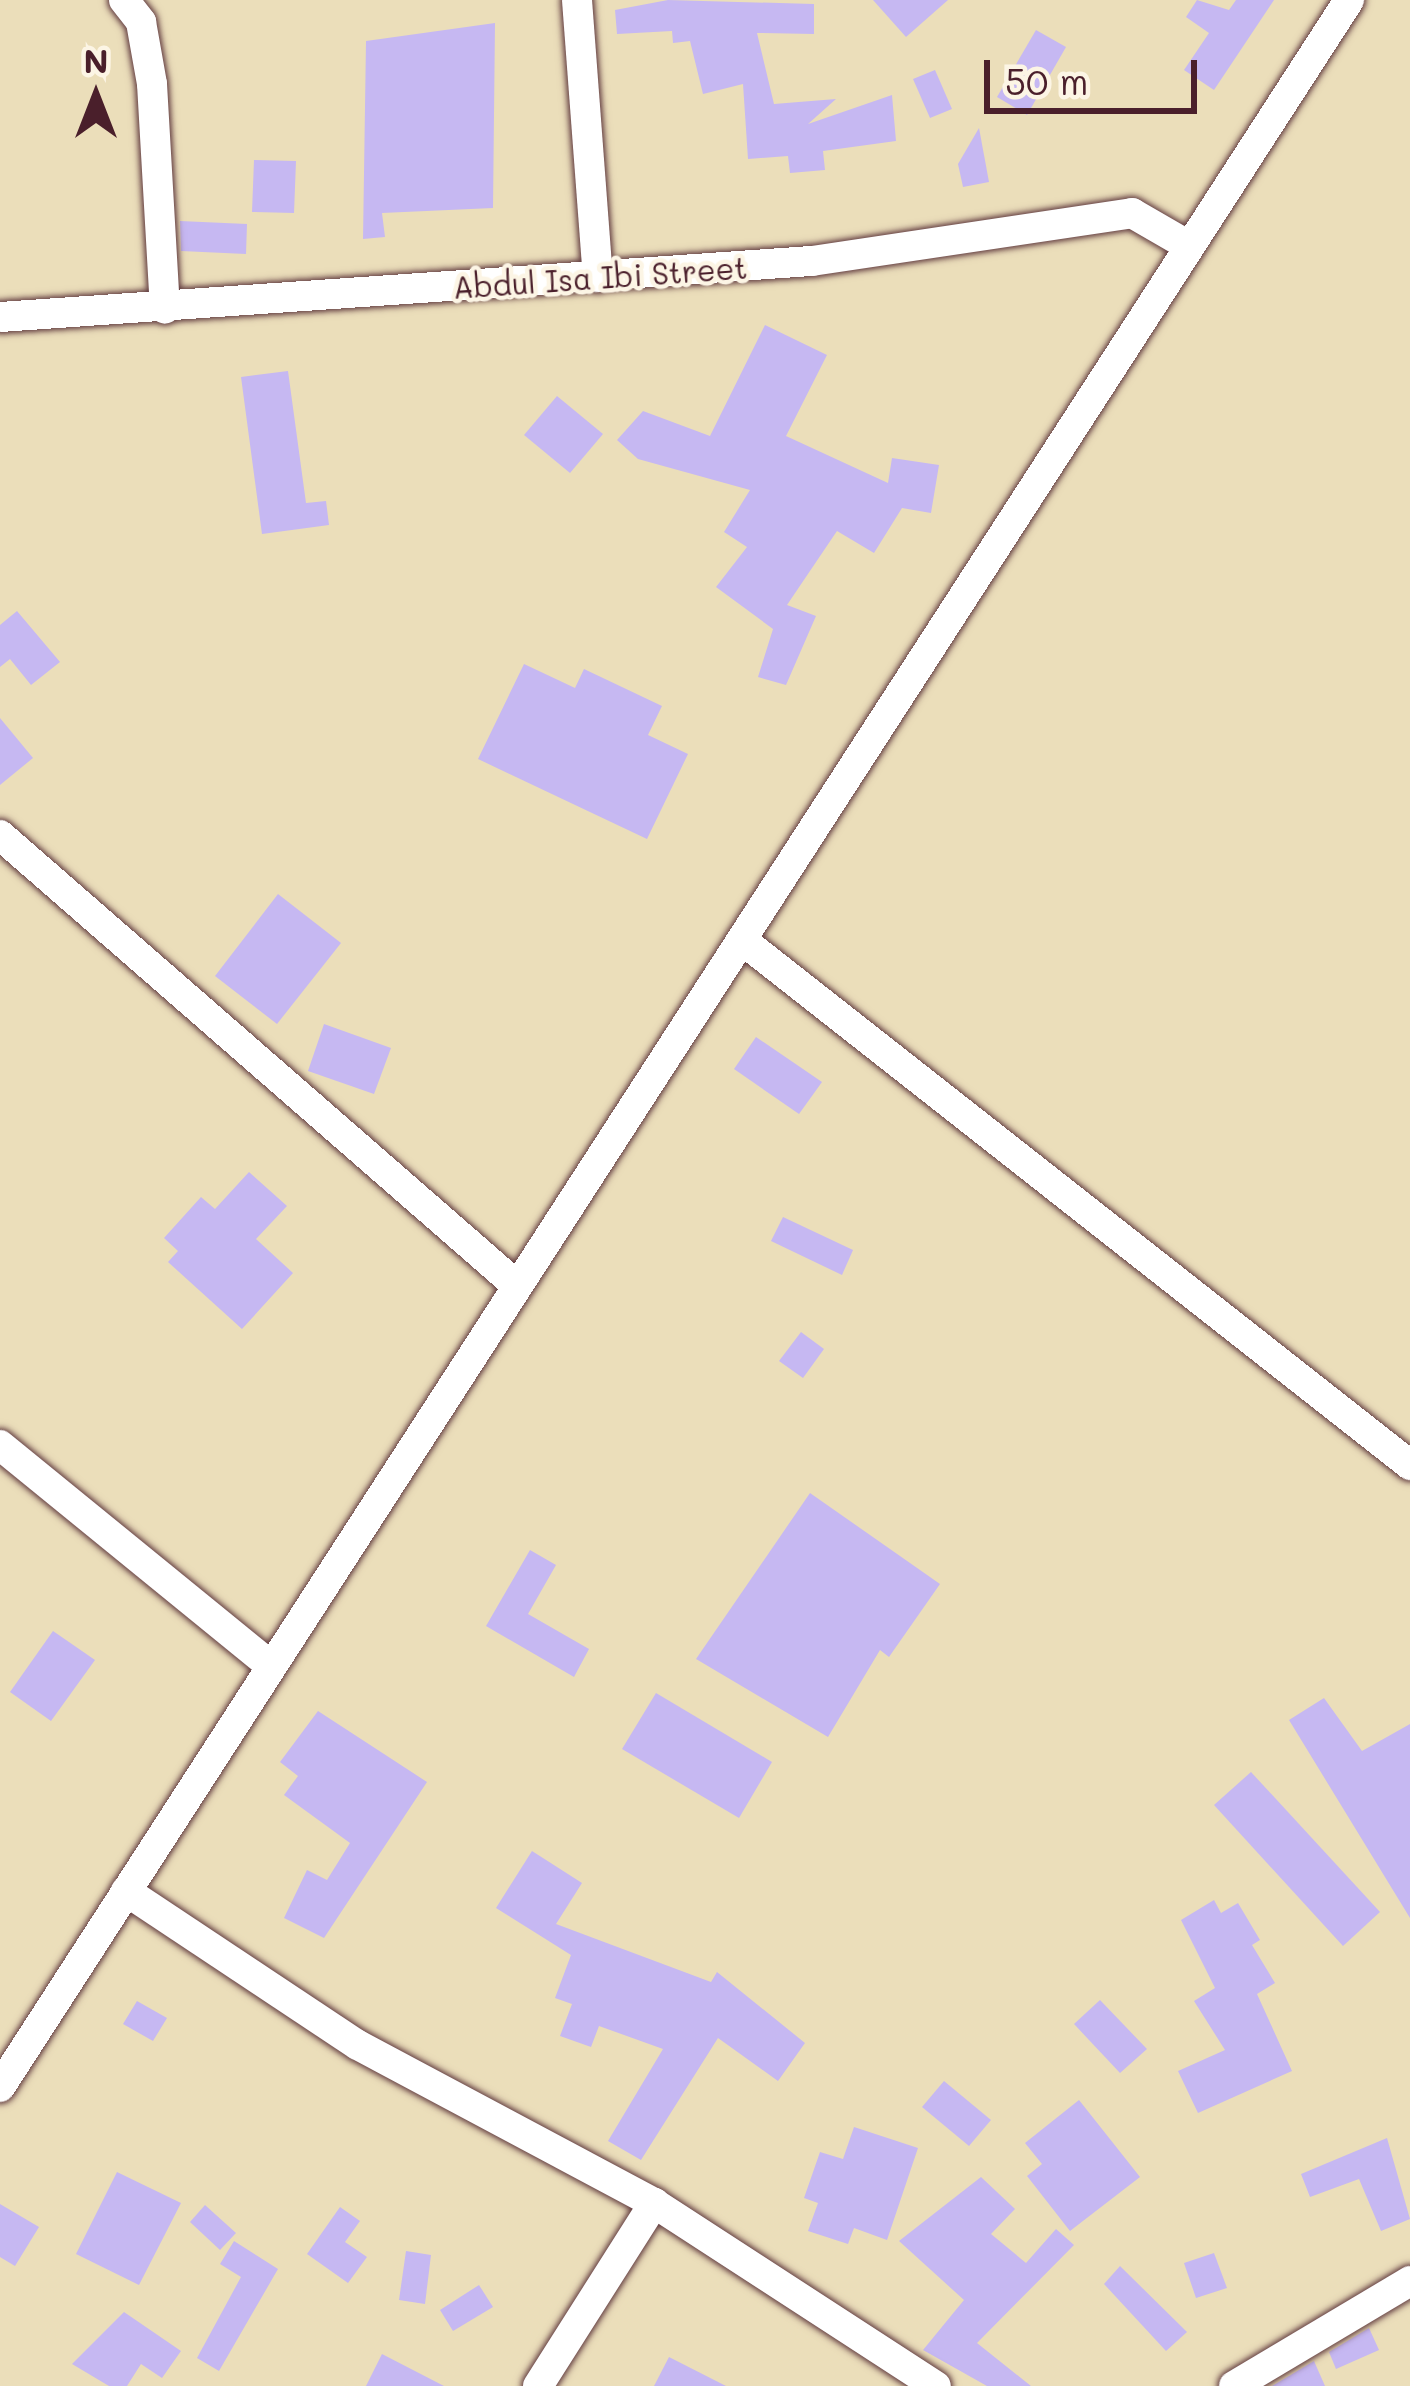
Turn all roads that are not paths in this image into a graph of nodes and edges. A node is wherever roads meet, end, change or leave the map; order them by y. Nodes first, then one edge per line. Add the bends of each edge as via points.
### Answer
1 (124, 0) edge
2 (578, 0) edge
3 (1349, 0) edge
4 (1189, 247) junction
5 (598, 277) junction
6 (165, 309) junction
7 (0, 316) edge
8 (0, 836) edge
9 (742, 940) junction
10 (514, 1284) junction
11 (0, 1445) edge
12 (1410, 1465) edge
13 (272, 1666) junction
14 (126, 1891) junction
15 (0, 2087) edge
16 (654, 2203) junction
17 (1410, 2281) edge
18 (538, 2386) edge
19 (935, 2386) edge
20 (1234, 2386) edge

1 - 6 street via 141,22 152,85
2 - 5 street
3 - 4 street
4 - 5 street, Abdul Isa Ibi Street via 1132,213 945,247
4 - 9 street
5 - 6 street, Abdul Isa Ibi Street
6 - 7 street, Abdul Isa Ibi Street
8 - 10 street
9 - 10 street
9 - 12 street
10 - 13 street
11 - 13 street
13 - 14 street
14 - 15 street
14 - 16 street via 358,2045
16 - 18 street
16 - 19 street
17 - 20 street

